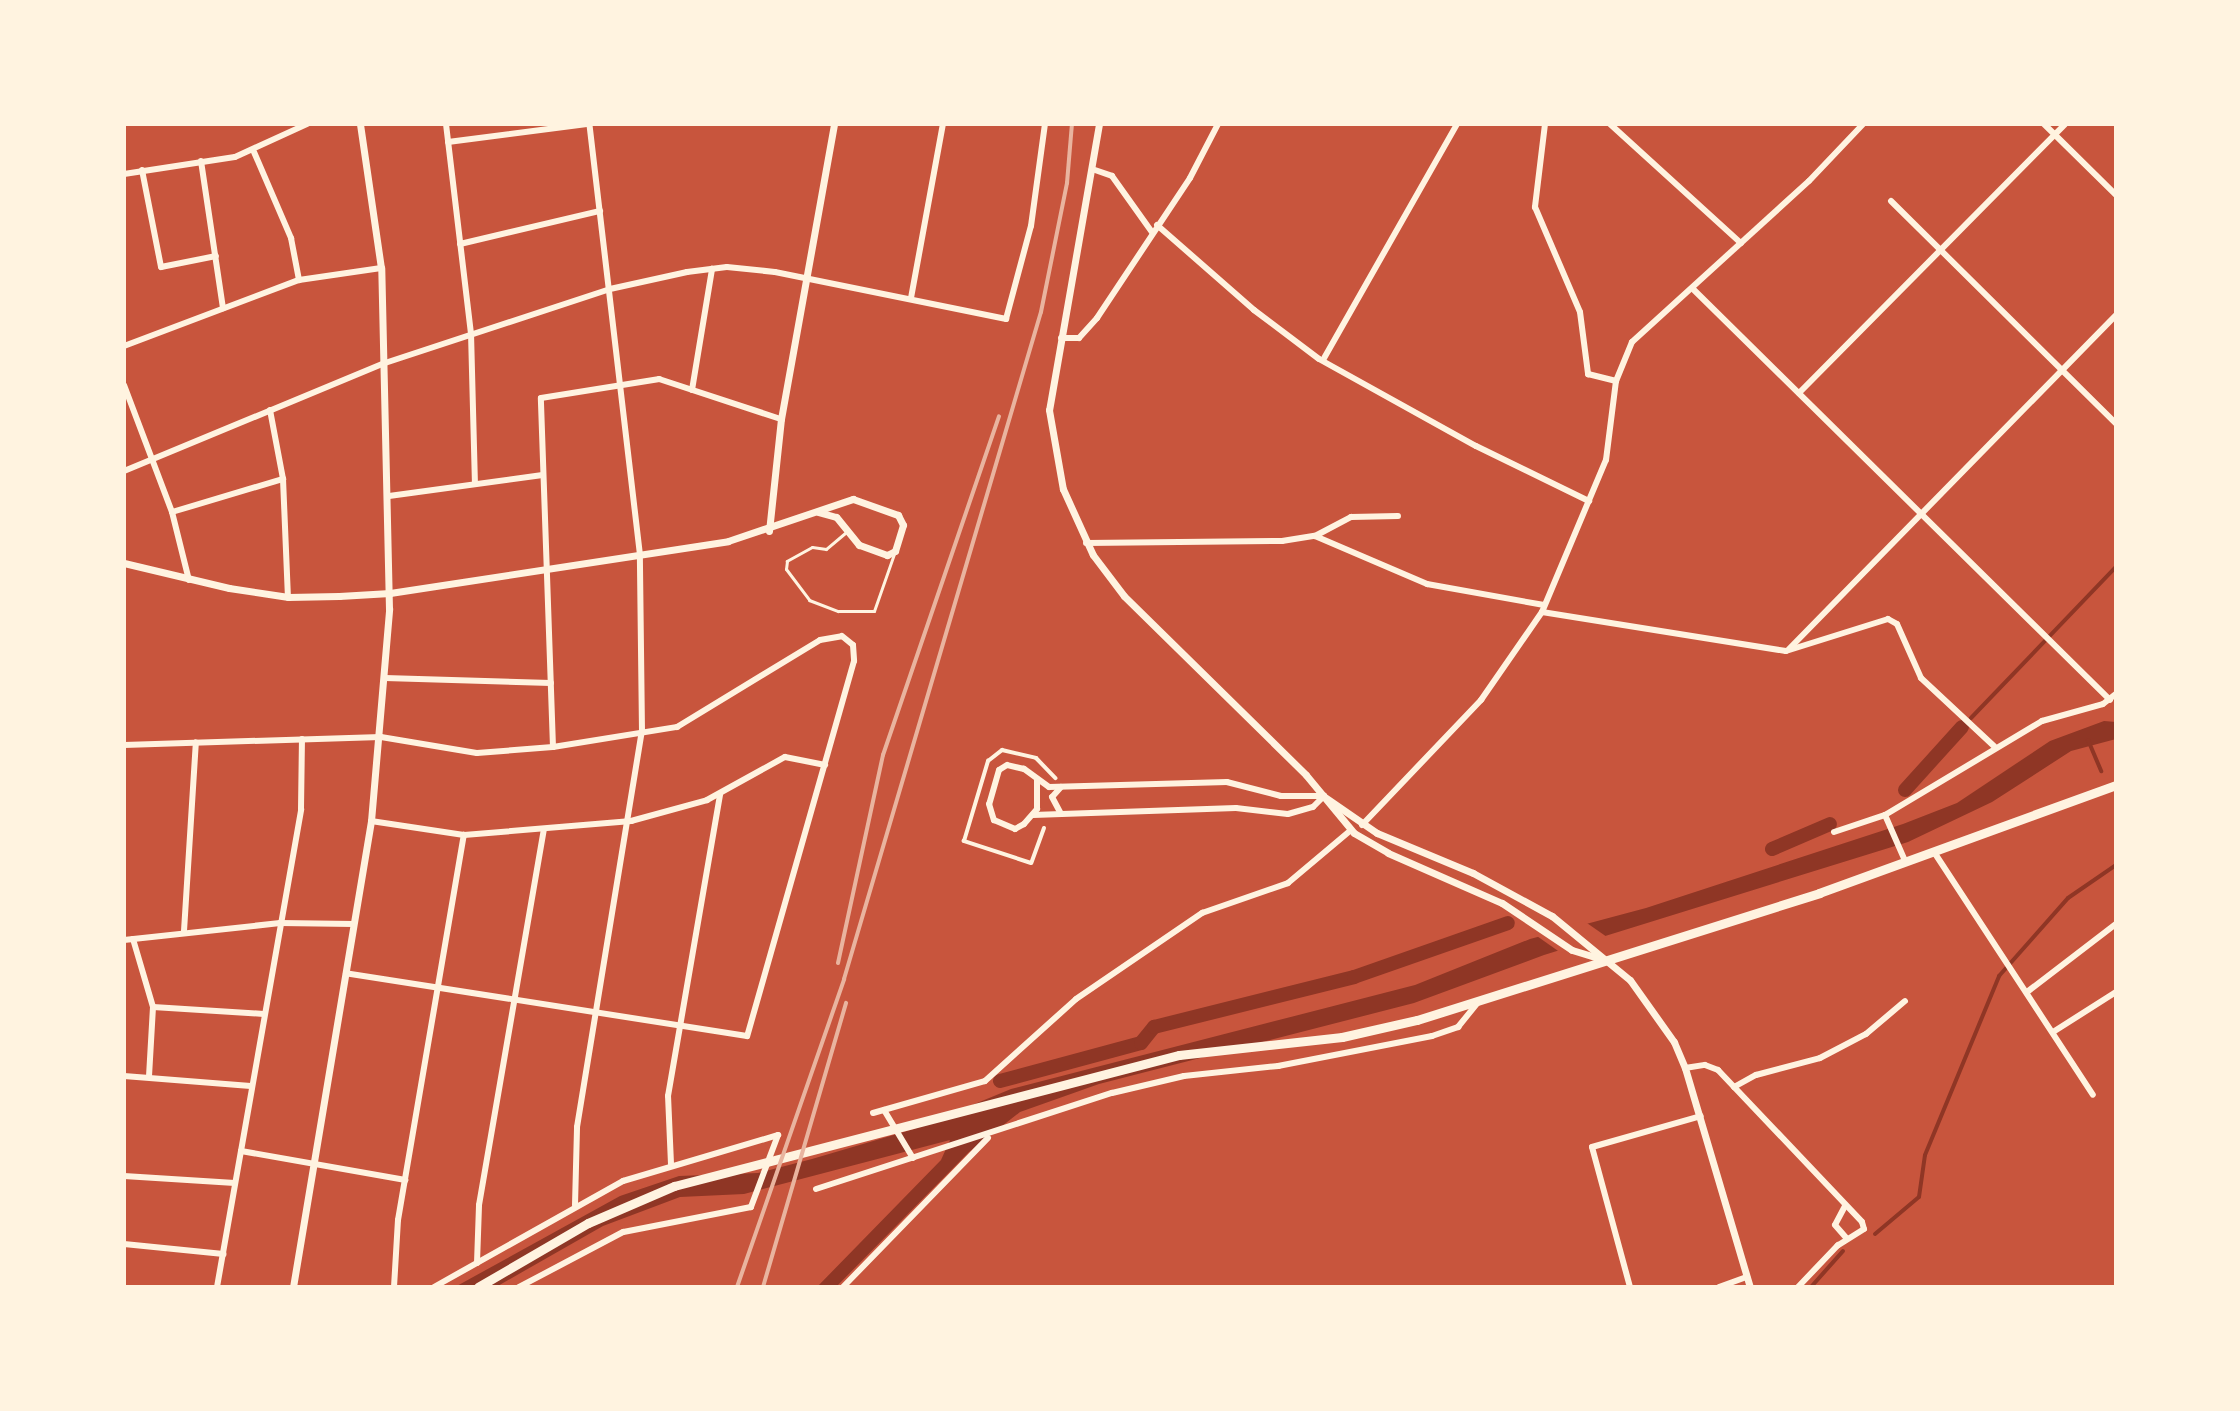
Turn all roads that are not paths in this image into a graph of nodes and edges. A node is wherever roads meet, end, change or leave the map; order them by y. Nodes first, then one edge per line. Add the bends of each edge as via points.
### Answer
1 (307, 124) edge
2 (360, 124) edge
3 (446, 124) edge
4 (588, 124) edge
5 (834, 124) edge
6 (943, 124) edge
7 (1045, 124) edge
8 (1099, 124) edge
9 (1218, 124) edge
10 (1457, 124) edge
11 (1545, 124) edge
12 (1610, 124) edge
13 (1863, 124) edge
14 (2044, 124) edge
15 (2065, 124) edge
16 (523, 128) edge
17 (2054, 135) junction
18 (448, 142) junction
19 (254, 152) junction
20 (201, 161) junction
21 (142, 170) junction
22 (1095, 170) junction
23 (124, 174) edge
24 (2116, 195) edge
25 (1891, 201) dead end
26 (600, 211) junction
27 (1157, 225) junction
28 (1152, 232) junction
29 (1741, 243) junction
30 (460, 244) junction
31 (1940, 251) junction
32 (216, 256) junction
33 (381, 268) junction
34 (712, 269) junction
35 (806, 278) junction
36 (299, 280) junction
37 (610, 289) junction
38 (1694, 290) junction
39 (911, 298) junction
40 (223, 308) junction
41 (2116, 315) edge
42 (471, 333) junction
43 (1061, 338) junction
44 (124, 346) edge
45 (1323, 360) junction
46 (385, 363) junction
47 (2062, 370) junction
48 (1616, 381) junction
49 (124, 385) edge
50 (621, 386) junction
51 (692, 390) junction
52 (1799, 393) junction
53 (270, 410) junction
54 (781, 419) junction
55 (2116, 424) edge
56 (152, 458) junction
57 (124, 471) edge
58 (543, 475) junction
59 (283, 479) junction
60 (475, 483) junction
61 (389, 496) junction
62 (1589, 501) junction
63 (172, 512) junction
64 (818, 512) junction
65 (1922, 513) junction
66 (1398, 516) dead end
67 (847, 530) junction
68 (769, 531) junction
69 (1315, 536) junction
70 (1086, 543) junction
71 (895, 551) junction
72 (640, 555) junction
73 (124, 563) edge
74 (547, 569) junction
75 (189, 580) junction
76 (390, 593) junction
77 (288, 597) junction
78 (1543, 608) junction
79 (1786, 651) junction
80 (385, 678) junction
81 (551, 683) junction
82 (2116, 694) edge
83 (2110, 700) junction
84 (642, 731) junction
85 (381, 737) junction
86 (302, 739) junction
87 (196, 742) junction
88 (124, 745) edge
89 (1994, 746) junction
90 (553, 747) junction
91 (825, 765) junction
92 (1055, 778) dead end
93 (1037, 779) junction
94 (2116, 785) edge
95 (1061, 787) junction
96 (720, 794) junction
97 (1324, 796) junction
98 (1061, 814) junction
99 (1033, 815) junction
100 (1887, 818) junction
101 (371, 821) junction
102 (631, 821) junction
103 (1362, 825) junction
104 (1044, 828) dead end
105 (544, 830) junction
106 (1351, 830) junction
107 (1834, 832) dead end
108 (464, 835) junction
109 (1934, 852) junction
110 (1906, 863) junction
111 (280, 923) junction
112 (354, 924) junction
113 (2116, 924) edge
114 (184, 931) junction
115 (133, 939) junction
116 (124, 940) edge
117 (1607, 961) junction
118 (346, 973) junction
119 (438, 987) junction
120 (2027, 992) junction
121 (2116, 992) edge
122 (515, 1000) junction
123 (1479, 1001) junction
124 (1905, 1001) dead end
125 (153, 1007) junction
126 (264, 1014) junction
127 (597, 1014) junction
128 (680, 1026) junction
129 (2053, 1032) junction
130 (1685, 1068) junction
131 (124, 1076) edge
132 (149, 1077) junction
133 (251, 1086) junction
134 (1734, 1087) junction
135 (2093, 1095) dead end
136 (884, 1110) junction
137 (873, 1113) dead end
138 (1701, 1116) junction
139 (990, 1135) junction
140 (241, 1151) junction
141 (911, 1155) junction
142 (313, 1163) junction
143 (671, 1164) junction
144 (124, 1176) edge
145 (405, 1180) junction
146 (235, 1183) junction
147 (816, 1189) dead end
148 (575, 1205) junction
149 (1845, 1206) junction
150 (1847, 1239) junction
151 (124, 1244) edge
152 (223, 1254) junction
153 (477, 1263) junction
154 (1747, 1277) junction
155 (217, 1287) edge
156 (293, 1287) edge
157 (394, 1287) edge
158 (434, 1287) edge
159 (478, 1287) edge
160 (519, 1287) edge
161 (843, 1287) edge
162 (1630, 1287) edge
163 (1719, 1287) edge
164 (1750, 1287) edge
165 (1798, 1287) edge

1 - 19 street
2 - 33 street
3 - 18 street
4 - 16 street
4 - 26 street
5 - 35 street
6 - 39 street
7 - 39 street via 1031,226 1006,319
8 - 22 street
9 - 27 street
10 - 45 street
11 - 48 street via 1535,207 1580,312 1588,374
12 - 29 street
13 - 29 street
14 - 17 street
15 - 17 street
16 - 18 street
17 - 24 street
17 - 31 street
18 - 30 street
19 - 20 street
19 - 36 street via 291,238
20 - 21 street
20 - 32 street
21 - 23 street
21 - 32 street via 161,267
22 - 28 street via 1112,176
22 - 43 street
25 - 31 street
26 - 30 street
26 - 37 street
27 - 28 street
27 - 45 street via 1254,310
28 - 43 street via 1097,318 1079,338
29 - 38 street
30 - 42 street
31 - 47 street
31 - 52 street
32 - 40 street
33 - 36 street
33 - 46 street
34 - 35 street
34 - 37 street
34 - 51 street
35 - 39 street
35 - 54 street
36 - 40 street
37 - 42 street
37 - 50 street
38 - 48 street via 1632,342
38 - 52 street
40 - 44 street
41 - 47 street
42 - 46 street
42 - 60 street
43 - 70 street via 1050,393 1051,436 1063,489
45 - 62 street via 1476,446
46 - 53 street
46 - 61 street
47 - 55 street
47 - 65 street
48 - 62 street via 1606,460
49 - 56 street
50 - 51 street via 659,379
50 - 58 street via 541,398
50 - 72 street
51 - 54 street
52 - 65 street
53 - 56 street
53 - 59 street
54 - 68 street
56 - 57 street
56 - 63 street
58 - 60 street
58 - 74 street
59 - 63 street
59 - 77 street
60 - 61 street
61 - 76 street
62 - 78 street
63 - 75 street
64 - 67 street via 836,517
64 - 68 street
64 - 71 street via 853,499 898,515 903,525
65 - 79 street
65 - 83 street
66 - 69 street via 1351,517
67 - 71 street via 859,545 887,555
67 - 71 lane via 826,549 812,547 787,561 786,569 809,600 838,611 874,611
68 - 72 street
69 - 70 street
69 - 78 street via 1427,584
70 - 97 street via 1124,596
72 - 74 street
72 - 84 street
73 - 75 street
74 - 76 street
74 - 81 street
75 - 77 street
76 - 77 street
76 - 80 street
78 - 79 street
78 - 103 street via 1481,700
79 - 89 street via 1888,619 1897,624 1921,678
80 - 81 street
80 - 85 street
81 - 90 street
82 - 83 street
83 - 89 street via 2042,721
84 - 90 street
84 - 91 street via 688,723 815,643 842,636 855,652
84 - 102 street
85 - 86 street
85 - 90 street via 477,753
85 - 101 street
86 - 87 street
86 - 111 street via 301,809
87 - 88 street
87 - 114 street
89 - 100 street
91 - 96 street via 785,757
91 - 128 street via 747,1036
92 - 104 street via 1036,758 1002,750 988,761 964,841 1031,863
93 - 95 street
93 - 99 street via 1039,800
93 - 99 street via 1024,769 1002,767 989,804 994,820 1015,829
94 - 109 main road
95 - 97 street via 1227,782 1281,796
95 - 98 street via 1052,797
96 - 102 street
96 - 128 street
97 - 98 street via 1313,807 1288,814 1236,808
97 - 103 street
97 - 106 street
98 - 99 street
100 - 107 street
100 - 110 street
101 - 108 street
101 - 112 street
102 - 105 street
102 - 127 street
103 - 117 street via 1552,916
105 - 108 street
105 - 122 street
106 - 117 street via 1388,853 1537,923 1572,950
106 - 136 street via 1288,883 1202,913 1076,999 985,1081
108 - 119 street
109 - 110 main road
109 - 120 street
110 - 117 main road
111 - 112 street
111 - 114 street
111 - 126 street
112 - 118 street
113 - 120 street
114 - 115 street
115 - 116 street
115 - 125 street
117 - 123 main road
117 - 130 street via 1630,980 1661,1022
118 - 119 street
118 - 142 street
119 - 122 street
119 - 145 street
120 - 129 street
121 - 129 street
122 - 127 street
122 - 153 street via 479,1205
123 - 139 street via 1458,1027 1432,1036 1278,1066 1184,1076 1063,1106
123 - 159 main road via 1342,1037 1179,1055 674,1186 588,1223
124 - 134 street via 1866,1034 1820,1058 1756,1075
125 - 126 street
125 - 132 street
126 - 133 street
127 - 128 street
127 - 148 street via 574,1154
128 - 143 street via 668,1096
129 - 135 street
130 - 134 street via 1712,1067
130 - 138 street
131 - 132 street
132 - 133 street
133 - 140 street
134 - 149 street
136 - 137 street
136 - 141 street
138 - 154 street
138 - 162 street via 1592,1147
139 - 141 street
139 - 161 street
140 - 142 street
140 - 146 street
141 - 147 street
142 - 145 street
142 - 156 street
143 - 148 street
143 - 160 street via 778,1135 751,1207 623,1232
144 - 146 street
145 - 157 street
146 - 152 street
148 - 153 street
149 - 150 street via 1835,1225
149 - 150 street via 1864,1229
150 - 165 street
151 - 152 street
152 - 155 street
153 - 158 street
154 - 163 street
154 - 164 street

